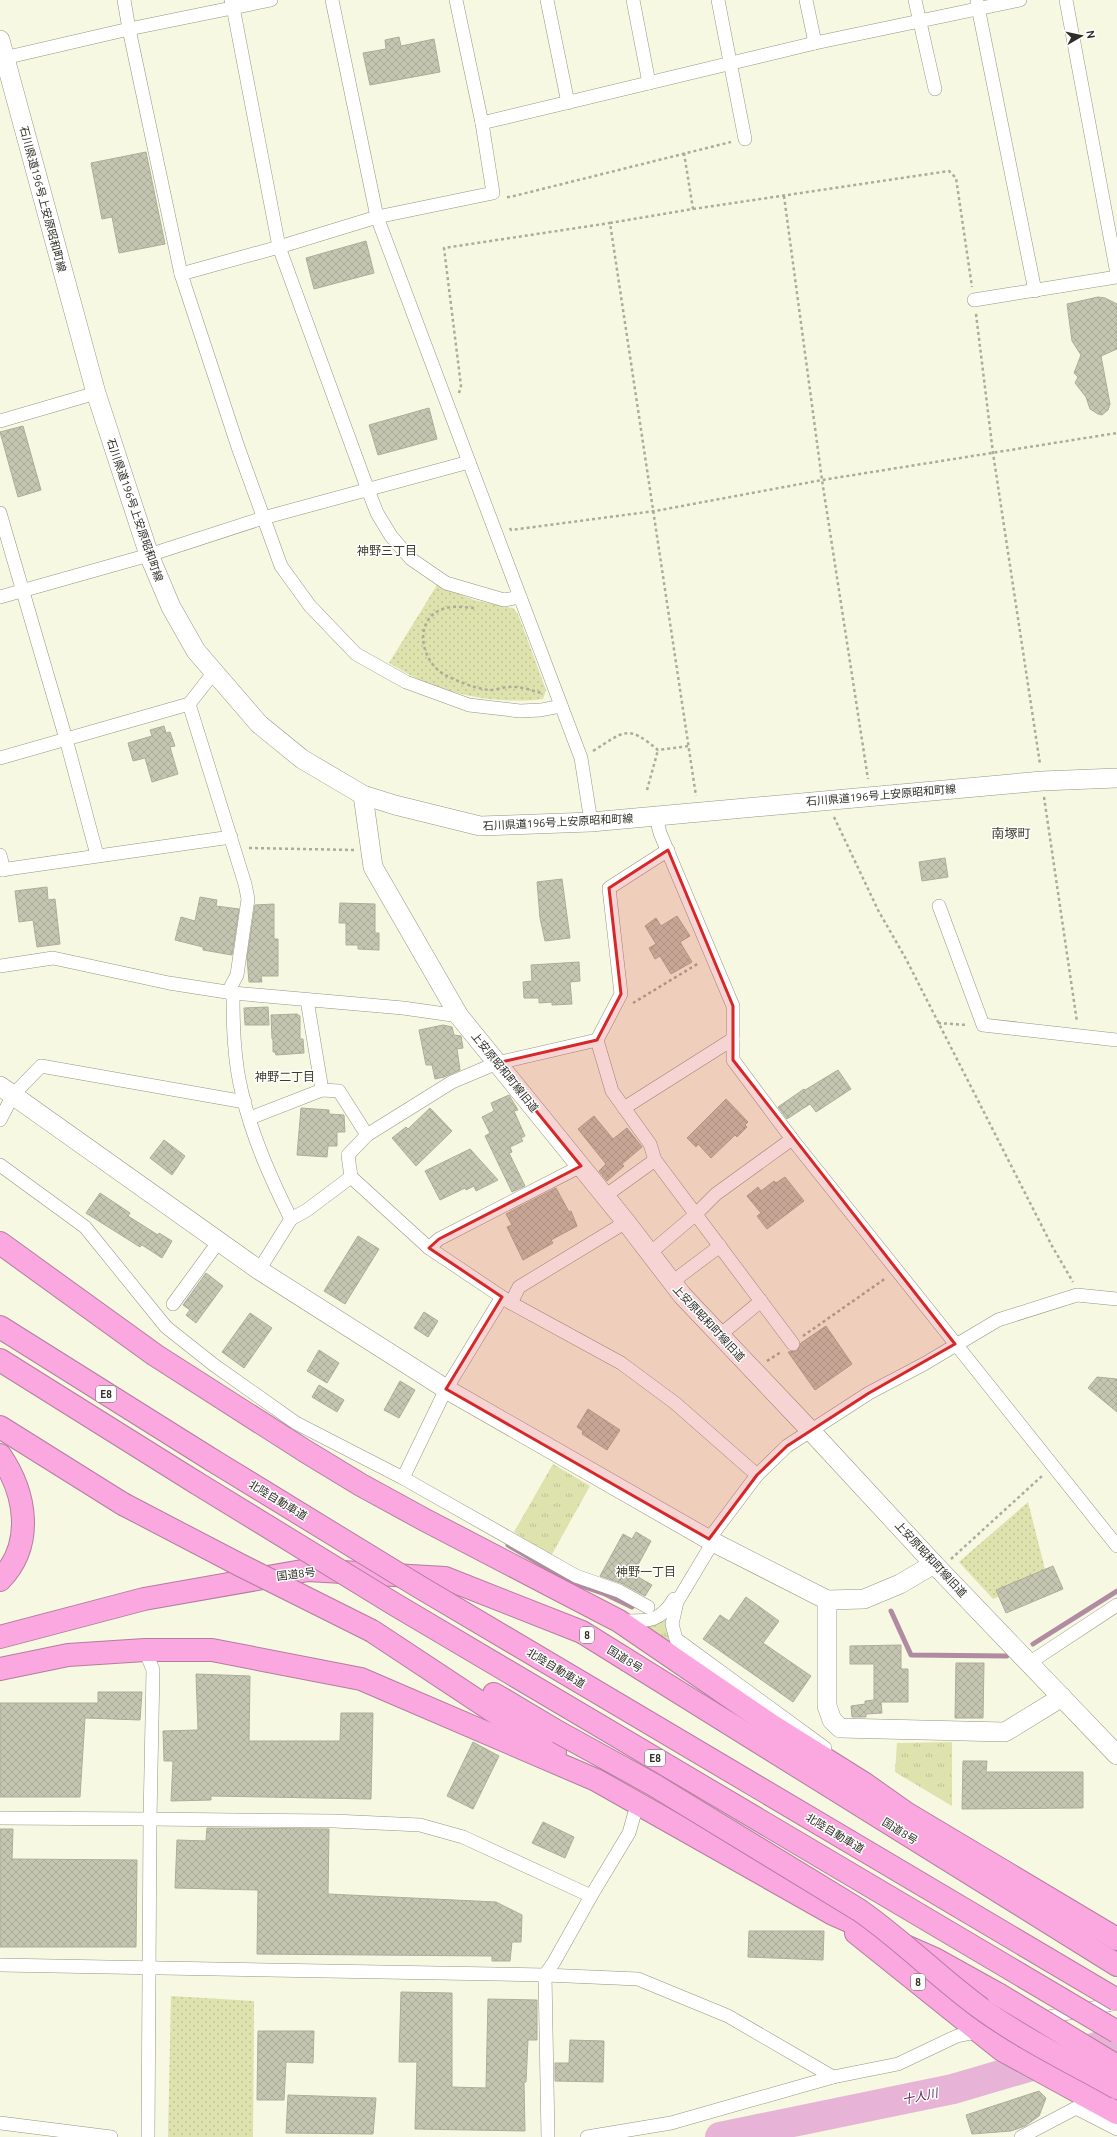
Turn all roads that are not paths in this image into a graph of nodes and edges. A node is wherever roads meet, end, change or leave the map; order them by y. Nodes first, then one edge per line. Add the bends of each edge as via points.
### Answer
1 (124, 0) edge
2 (271, 0) edge
3 (332, 0) edge
4 (456, 0) edge
5 (548, 0) edge
6 (633, 0) edge
7 (718, 0) edge
8 (806, 0) edge
9 (916, 0) edge
10 (1020, 0) edge
11 (1066, 0) edge
12 (232, 3) edge
13 (977, 4) edge
14 (919, 21) junction
15 (129, 29) junction
16 (0, 40) edge
17 (815, 43) junction
18 (3, 59) edge
19 (730, 63) junction
20 (649, 83) junction
21 (935, 89) dead end
22 (568, 103) junction
23 (482, 123) junction
24 (745, 139) road end
25 (377, 217) junction
26 (279, 247) junction
27 (181, 274) junction
28 (1117, 274) edge
29 (1117, 277) edge
30 (1035, 291) junction
31 (974, 300) road end
32 (96, 393) junction
33 (0, 421) edge
34 (469, 462) junction
35 (368, 490) junction
36 (0, 513) edge
37 (263, 518) junction
38 (148, 555) junction
39 (23, 591) junction
40 (520, 597) junction
41 (0, 598) edge
42 (215, 671) junction
43 (189, 704) junction
44 (561, 706) junction
45 (66, 740) junction
46 (0, 758) edge
47 (1117, 778) edge
48 (363, 794) junction
49 (656, 816) junction
50 (591, 822) junction
51 (232, 842) junction
52 (668, 850) junction
53 (0, 855) edge
54 (96, 855) junction
55 (2, 870) edge
56 (938, 906) dead end
57 (0, 966) edge
58 (230, 993) junction
59 (306, 1000) junction
60 (459, 1016) junction
61 (733, 1039) junction
62 (597, 1040) junction
63 (1117, 1040) edge
64 (497, 1063) junction
65 (322, 1090) junction
66 (6, 1091) edge
67 (245, 1102) junction
68 (624, 1108) junction
69 (250, 1118) junction
70 (0, 1120) edge
71 (367, 1135) junction
72 (792, 1139) junction
73 (655, 1160) junction
74 (0, 1165) edge
75 (581, 1166) junction
76 (351, 1177) junction
77 (605, 1196) junction
78 (696, 1214) junction
79 (291, 1219) junction
80 (626, 1222) junction
81 (219, 1241) junction
82 (0, 1243) edge
83 (720, 1246) junction
84 (429, 1248) junction
85 (650, 1253) junction
86 (259, 1270) junction
87 (672, 1282) junction
88 (1117, 1299) edge
89 (507, 1300) junction
90 (761, 1301) junction
91 (174, 1304) dead end
92 (0, 1327) edge
93 (720, 1335) junction
94 (793, 1344) road end
95 (954, 1344) junction
96 (0, 1360) edge
97 (446, 1389) junction
98 (0, 1427) edge
99 (810, 1430) junction
100 (0, 1455) edge
101 (757, 1475) junction
102 (403, 1478) junction
103 (709, 1540) junction
104 (1117, 1546) edge
105 (937, 1567) junction
106 (0, 1580) edge
107 (827, 1600) junction
108 (1117, 1605) edge
109 (648, 1607) dead end
110 (619, 1621) junction
111 (372, 1631) junction
112 (582, 1632) junction
113 (0, 1637) edge
114 (145, 1650) junction
115 (1029, 1663) junction
116 (0, 1669) edge
117 (1062, 1697) junction
118 (772, 1725) junction
119 (1117, 1755) edge
120 (596, 1780) junction
121 (865, 1784) junction
122 (637, 1805) junction
123 (0, 1818) edge
124 (150, 1819) junction
125 (590, 1896) junction
126 (832, 1914) junction
127 (1117, 1939) edge
128 (1108, 1960) edge
129 (0, 1965) edge
130 (149, 1968) junction
131 (545, 1976) junction
132 (1117, 2001) edge
133 (980, 2031) junction
134 (1117, 2032) edge
135 (1117, 2066) edge
136 (833, 2077) junction
137 (1117, 2088) edge
138 (1080, 2102) junction
139 (1117, 2113) edge
140 (0, 2123) edge
141 (1117, 2130) edge
142 (111, 2137) edge
143 (148, 2137) edge
144 (548, 2137) edge
145 (587, 2137) edge
146 (1021, 2137) edge

1 - 15 street
2 - 12 street
3 - 25 street
4 - 23 street
5 - 22 street
6 - 20 street
7 - 19 street
8 - 17 street
9 - 14 street
10 - 13 street
11 - 28 street
12 - 15 street
12 - 26 street
13 - 14 street
13 - 30 street
14 - 17 street
14 - 21 street
15 - 18 street
15 - 27 street
16 - 18 street, 石川県道196号上安原昭和町線
17 - 19 street
18 - 32 street, 石川県道196号上安原昭和町線
19 - 20 street
19 - 24 street
20 - 22 street
22 - 23 street
23 - 25 street via 493,193
25 - 26 street
25 - 34 street
26 - 27 street
26 - 35 street
27 - 37 street
29 - 30 street
30 - 31 street
32 - 33 street
32 - 38 street, 石川県道196号上安原昭和町線
34 - 35 street
34 - 40 street
35 - 37 street
35 - 40 street via 377,513 391,536 411,560 446,583 504,600
36 - 39 street
37 - 38 street
37 - 44 street via 281,566 310,606 356,654 406,682 469,705 520,710 541,710
38 - 39 street
38 - 42 street, 石川県道196号上安原昭和町線 via 170,607 196,651
39 - 41 street
39 - 45 street
40 - 44 street
42 - 43 street
42 - 48 street, 石川県道196号上安原昭和町線 via 259,724 302,759
43 - 45 street
43 - 51 street
44 - 50 street via 581,758
45 - 46 street
45 - 54 street
47 - 49 street, 石川県道196号上安原昭和町線 via 1042,781
48 - 50 street, 石川県道196号上安原昭和町線 via 395,805 480,826
48 - 60 street, 上安原昭和町線旧道 via 373,866
49 - 50 street, 石川県道196号上安原昭和町線
49 - 52 street
51 - 54 street
51 - 58 street via 248,899 237,975
52 - 61 street via 733,1006
52 - 62 street via 609,888 621,994
53 - 55 street
54 - 55 street
56 - 63 street via 984,1026
57 - 58 street via 53,958 169,983
58 - 59 street
58 - 67 street via 233,1034
59 - 60 street via 403,1008
59 - 65 street
60 - 64 street, 上安原昭和町線旧道
61 - 68 street
61 - 72 street via 733,1060
62 - 64 street
62 - 68 street via 612,1091
64 - 71 street via 452,1082
64 - 75 street, 上安原昭和町線旧道
65 - 69 street
65 - 71 street via 339,1091
66 - 67 street via 41,1066
66 - 70 street
66 - 81 street
67 - 69 street
68 - 73 street via 650,1144
69 - 79 street via 275,1185
71 - 76 street via 348,1155
72 - 78 street via 716,1194
72 - 95 street
73 - 77 street
73 - 78 street
74 - 102 street via 85,1227 166,1327 214,1365 296,1423
75 - 77 street, 上安原昭和町線旧道
75 - 84 street via 439,1239
76 - 79 street
76 - 84 street
77 - 80 street, 上安原昭和町線旧道
78 - 83 street
78 - 85 street
79 - 86 street
80 - 85 street, 上安原昭和町線旧道
80 - 89 street via 519,1287
81 - 86 street
81 - 91 street
82 - 110 highway via 155,1355 354,1482
83 - 87 street
83 - 90 street
84 - 89 street
85 - 87 street, 上安原昭和町線旧道
86 - 97 street
87 - 93 street, 上安原昭和町線旧道
88 - 95 street via 1077,1295 998,1320
89 - 97 street
89 - 101 street via 621,1363 675,1403
90 - 93 street
90 - 94 street
92 - 132 highway, 北陸自動車道 / E8, bridge via 438,1598
93 - 99 street, 上安原昭和町線旧道
95 - 99 street
95 - 104 street
96 - 134 highway, E8, bridge via 394,1604
97 - 102 street
97 - 103 street
98 - 111 highway, bridge via 123,1504
99 - 101 street via 787,1446
99 - 105 street, 上安原昭和町線旧道
100 - 106 highway via 11,1471 20,1493 24,1516 22,1537 14,1558
101 - 103 street
102 - 109 street via 576,1576 619,1591
103 - 107 street
103 - 110 street via 668,1610 660,1617 649,1621
103 - 121 street via 677,1602 672,1624 676,1639 803,1731 842,1761
105 - 107 street via 864,1599
105 - 115 street, 上安原昭和町線旧道
107 - 117 street via 827,1706 832,1720 840,1728 1005,1732
108 - 115 street
110 - 118 highway
111 - 120 highway via 493,1709
111 - 137 highway, bridge via 444,1666 654,1785 859,1910 885,1928 946,1982 980,2008
112 - 113 highway, 国道8号 / 8 via 445,1578 308,1570 144,1599
112 - 118 highway via 611,1641
112 - 128 highway, 国道8号 / 8
114 - 116 highway, 8 via 68,1655
114 - 120 highway, 8 via 212,1650 361,1679
114 - 124 street via 153,1670
115 - 117 street, 上安原昭和町線旧道
117 - 119 street, 上安原昭和町線旧道
118 - 121 highway
120 - 122 highway, 8
121 - 127 highway via 906,1813
122 - 125 street via 629,1833
122 - 126 highway, 8
123 - 124 street
124 - 125 street via 334,1821 420,1825 464,1837
124 - 130 street
125 - 131 street
126 - 133 highway, 8
126 - 135 highway, 8, bridge via 935,1959
129 - 130 street
130 - 131 street
130 - 143 street
131 - 136 street via 638,1979 728,2016
131 - 144 street
132 - 133 street
133 - 136 street via 957,2036 898,2064
133 - 138 highway, 8 via 1002,2050 1056,2080
136 - 145 street via 671,2123
138 - 139 highway, 8
138 - 141 street
138 - 146 street
140 - 142 street

